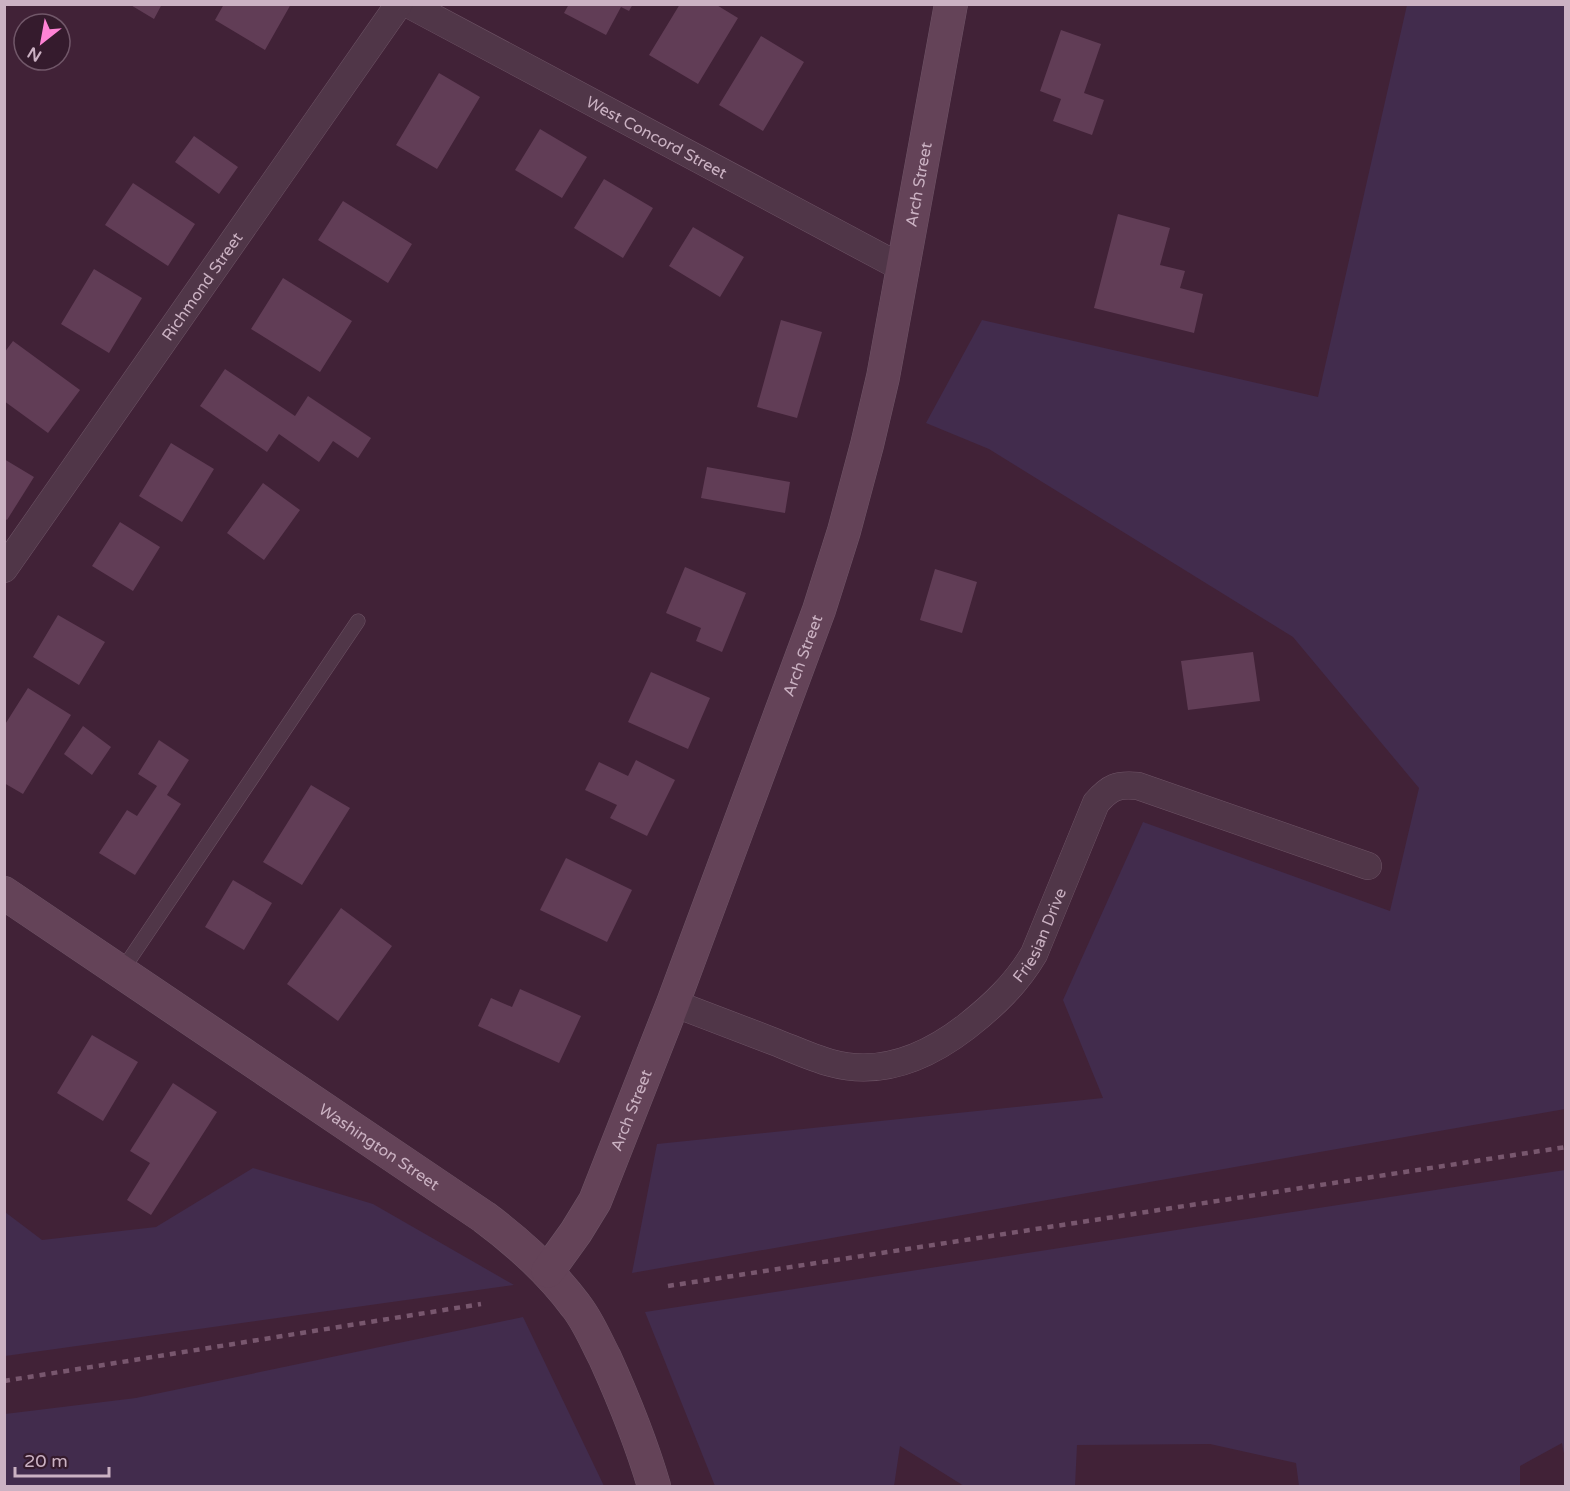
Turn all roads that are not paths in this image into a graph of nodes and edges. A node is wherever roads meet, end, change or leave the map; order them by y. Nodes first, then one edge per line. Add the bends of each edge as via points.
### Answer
1 (399, 4) edge
2 (408, 4) edge
3 (951, 4) edge
4 (904, 269) junction
5 (4, 569) edge
6 (358, 621) dead end
7 (1368, 866) dead end
8 (4, 893) edge
9 (122, 972) junction
10 (672, 1003) junction
11 (548, 1271) junction
12 (654, 1486) edge

1 - 5 street, Richmond Street
2 - 4 street, West Concord Street
3 - 4 street, Arch Street
4 - 10 street, Arch Street via 867,445 844,531 819,610
6 - 9 lane
7 - 10 street, Friesian Drive via 1138,786 1121,785 1107,791 1096,803 1034,954 1022,974 979,1017 923,1056 893,1065 860,1068 831,1063
8 - 9 street, Washington Street
9 - 11 street, Washington Street via 484,1216
10 - 11 street, Arch Street via 595,1201
11 - 12 street, Washington Street via 578,1308 598,1344 625,1400

